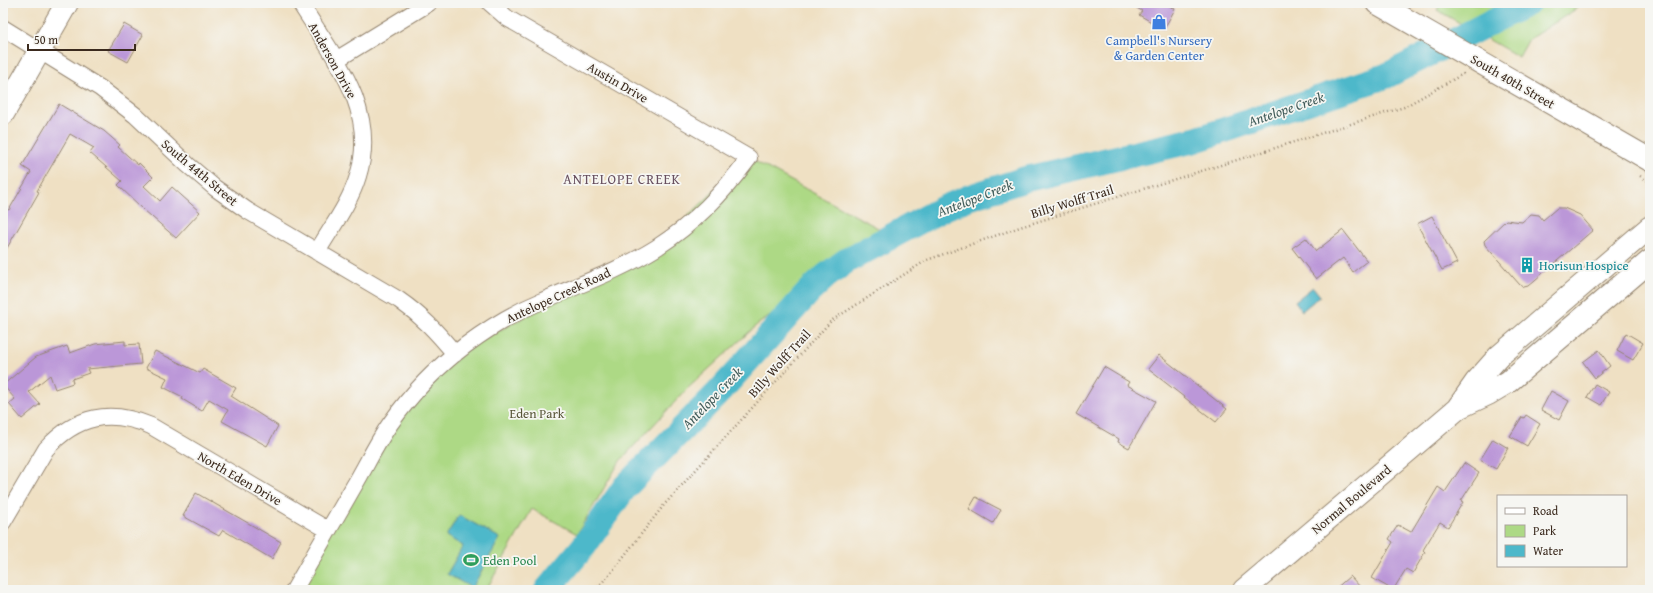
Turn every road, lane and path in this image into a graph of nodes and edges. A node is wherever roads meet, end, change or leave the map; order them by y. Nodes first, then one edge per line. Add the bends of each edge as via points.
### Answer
1 (67, 3) edge
2 (300, 3) edge
3 (429, 3) edge
4 (490, 3) edge
5 (1377, 3) edge
6 (3, 28) edge
7 (40, 51) junction
8 (336, 60) junction
9 (1470, 78) dead end
10 (3, 114) edge
11 (749, 158) joint
12 (1643, 167) edge
13 (1650, 182) edge
14 (1650, 227) edge
15 (317, 252) junction
16 (1650, 261) edge
17 (455, 354) junction
18 (1457, 409) junction
19 (3, 522) edge
20 (328, 530) junction
21 (294, 590) edge
22 (596, 590) edge
23 (1244, 590) edge

1 - 7 main road
2 - 8 street, Anderson Drive
3 - 8 street
4 - 11 street, Austin Drive via 507,18
5 - 12 main road, South 40th Street via 1466,54
6 - 7 street, South 44th Street
7 - 10 main road
7 - 15 street, South 44th Street via 100,88 123,106 215,188
8 - 15 street, Anderson Drive via 356,97 362,119 363,154 352,193
9 - 22 path, Billy Wolff Trail via 1463,74 1404,107 1020,227 927,260 831,321 664,505
11 - 17 street, Antelope Creek Road via 708,208 656,248 500,322
12 - 13 path
14 - 18 main road, Normal Boulevard via 1499,356
15 - 17 street, South 44th Street via 417,312
16 - 18 main road, Normal Boulevard via 1508,382
17 - 20 street, Antelope Creek Road via 432,374 389,426
18 - 23 main road, Normal Boulevard
19 - 20 street, North Eden Drive via 46,449 56,438 82,421 117,416 135,419 151,426
20 - 21 street, Antelope Creek Road

